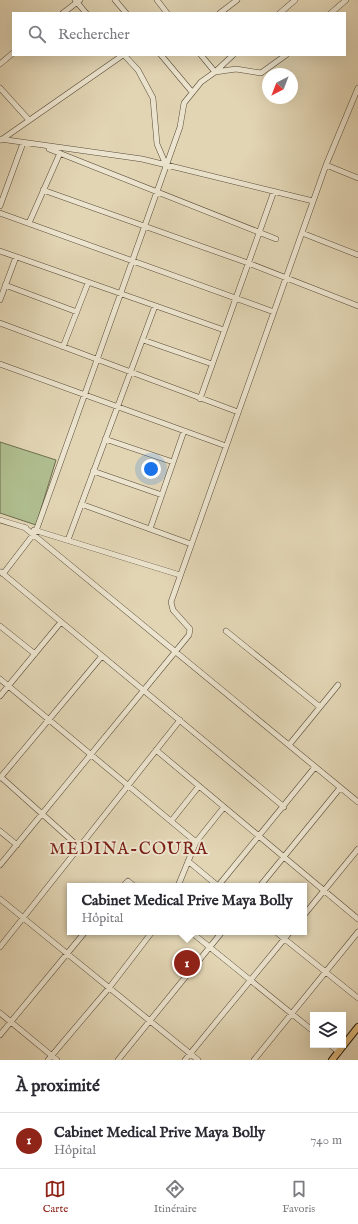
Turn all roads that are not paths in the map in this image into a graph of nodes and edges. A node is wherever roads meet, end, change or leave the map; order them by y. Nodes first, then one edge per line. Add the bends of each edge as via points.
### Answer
1 (115, 0) edge
2 (156, 0) edge
3 (237, 0) edge
4 (295, 0) edge
5 (346, 0) edge
6 (77, 1) edge
7 (65, 12) edge
8 (85, 12) edge
9 (125, 12) edge
10 (166, 12) edge
11 (221, 12) edge
12 (281, 12) edge
13 (332, 12) edge
14 (12, 54) edge
15 (123, 56) edge
16 (125, 56) edge
17 (162, 56) edge
18 (202, 56) edge
19 (232, 56) edge
20 (285, 56) edge
21 (0, 64) edge
22 (215, 72) junction
23 (0, 88) edge
24 (358, 88) edge
25 (192, 92) junction
26 (29, 120) junction
27 (1, 140) edge
28 (23, 143) junction
29 (41, 146) junction
30 (60, 153) junction
31 (166, 165) junction
32 (326, 165) junction
33 (358, 178) edge
34 (43, 190) junction
35 (156, 192) junction
36 (274, 192) junction
37 (313, 201) junction
38 (0, 206) edge
39 (0, 213) edge
40 (29, 223) junction
41 (144, 226) junction
42 (259, 233) junction
43 (302, 233) junction
44 (276, 239) dead end
45 (0, 251) edge
46 (358, 255) edge
47 (16, 257) junction
48 (132, 260) junction
49 (248, 263) junction
50 (286, 277) junction
51 (88, 283) junction
52 (5, 285) junction
53 (120, 294) junction
54 (235, 298) junction
55 (0, 300) edge
56 (155, 306) junction
57 (358, 306) edge
58 (76, 312) junction
59 (274, 312) junction
60 (0, 323) edge
61 (224, 330) junction
62 (142, 340) junction
63 (63, 347) junction
64 (97, 359) junction
65 (0, 364) edge
66 (212, 364) junction
67 (131, 372) junction
68 (85, 395) junction
69 (200, 399) junction
70 (118, 407) junction
71 (238, 412) junction
72 (184, 431) junction
73 (105, 439) junction
74 (226, 446) junction
75 (174, 462) junction
76 (93, 471) junction
77 (162, 495) junction
78 (81, 504) junction
79 (0, 520) edge
80 (150, 529) junction
81 (35, 533) junction
82 (68, 540) junction
83 (191, 544) junction
84 (1, 572) edge
85 (180, 575) junction
86 (61, 622) junction
87 (0, 626) edge
88 (226, 631) dead end
89 (175, 652) junction
90 (35, 654) junction
91 (102, 656) junction
92 (0, 679) edge
93 (338, 685) dead end
94 (8, 686) junction
95 (144, 690) junction
96 (0, 696) edge
97 (320, 707) junction
98 (49, 720) junction
99 (180, 720) junction
100 (289, 745) junction
101 (156, 750) junction
102 (90, 754) junction
103 (315, 767) junction
104 (1, 778) edge
105 (128, 785) junction
106 (199, 786) junction
107 (340, 788) junction
108 (358, 802) edge
109 (224, 807) junction
110 (284, 807) junction
111 (42, 814) junction
112 (172, 820) junction
113 (0, 831) edge
114 (259, 837) junction
115 (196, 842) junction
116 (17, 845) junction
117 (79, 847) junction
118 (358, 849) edge
119 (283, 857) junction
120 (188, 862) junction
121 (0, 865) edge
122 (179, 883) edge
123 (214, 883) edge
124 (221, 883) edge
125 (262, 883) edge
126 (323, 890) junction
127 (0, 899) edge
128 (307, 910) edge
129 (23, 918) junction
130 (358, 919) edge
131 (358, 932) edge
132 (82, 935) edge
133 (150, 935) edge
134 (195, 935) edge
135 (220, 935) edge
136 (280, 935) edge
137 (288, 935) edge
138 (285, 939) junction
139 (0, 947) edge
140 (210, 947) junction
141 (67, 953) junction
142 (326, 972) junction
143 (251, 980) junction
144 (109, 988) junction
145 (358, 998) edge
146 (0, 1013) edge
147 (292, 1014) junction
148 (150, 1021) junction
149 (12, 1022) junction
150 (358, 1027) edge
151 (310, 1029) edge
152 (0, 1035) edge
153 (333, 1048) edge
154 (338, 1052) junction
155 (190, 1054) junction
156 (52, 1055) junction
157 (48, 1060) edge
158 (57, 1060) edge
159 (118, 1060) edge
160 (185, 1060) edge
161 (198, 1060) edge
162 (254, 1060) edge
163 (332, 1060) edge

1 - 9 street
2 - 10 street
3 - 11 street
4 - 12 street
5 - 13 street
6 - 7 street
6 - 8 street
14 - 21 street
15 - 26 street
16 - 31 street via 138,70 153,98 157,144
17 - 25 street
18 - 22 street
19 - 22 street
20 - 22 street via 261,73 236,69
22 - 25 street
23 - 26 street
24 - 32 street
25 - 31 street via 184,103 180,127
26 - 27 street
27 - 28 street
28 - 29 street
28 - 38 street
29 - 30 street
29 - 31 street via 142,159
30 - 34 street
30 - 35 street
31 - 35 street
31 - 36 street
32 - 33 street
32 - 37 street
34 - 40 street
34 - 41 street
35 - 41 street
35 - 42 street
36 - 37 street
36 - 42 street
37 - 43 street
39 - 40 street
40 - 48 street
41 - 48 street
41 - 49 street
42 - 44 street
42 - 49 street
43 - 46 street
43 - 50 street
45 - 47 street
47 - 51 street
47 - 52 street
48 - 53 street
48 - 54 street
49 - 50 street
49 - 54 street
50 - 57 street
50 - 59 street
51 - 53 street
51 - 58 street
52 - 55 street
52 - 58 street
53 - 56 street
53 - 64 street
54 - 59 street
54 - 61 street
56 - 61 street
56 - 62 street
58 - 63 street
59 - 71 street
60 - 63 street
61 - 66 street
62 - 66 street
62 - 67 street
63 - 64 street
64 - 67 street
64 - 68 street
65 - 68 street
66 - 69 street
67 - 69 street
67 - 70 street
68 - 70 street
68 - 81 street
69 - 71 street
70 - 72 street
70 - 73 street
71 - 74 street
72 - 74 street
72 - 75 street
73 - 75 street
73 - 76 street
74 - 83 street
75 - 77 street
76 - 77 street
76 - 78 street
77 - 80 street
78 - 80 street
78 - 82 street
79 - 81 street
80 - 83 street
81 - 82 street
81 - 84 street
81 - 89 street
82 - 85 street
83 - 85 street
84 - 86 street
85 - 89 street via 171,602 173,610 190,628 189,635
86 - 90 street
86 - 91 street
87 - 90 street
88 - 97 street
89 - 95 street
89 - 100 street
90 - 94 street
91 - 95 street
91 - 98 street
92 - 94 street
93 - 97 street
94 - 96 street
94 - 98 street
95 - 99 street
95 - 102 street
97 - 100 street
98 - 102 street
98 - 104 street
99 - 101 street
99 - 110 street
100 - 103 street
101 - 105 street
101 - 106 street
102 - 105 street
102 - 111 street
103 - 107 street
103 - 110 street
104 - 111 street
105 - 112 street
105 - 117 street
106 - 109 street
106 - 112 street
107 - 108 street
107 - 119 street
109 - 114 street
109 - 115 street
110 - 114 street
111 - 116 street
111 - 117 street
112 - 115 street
113 - 116 street
114 - 119 street
114 - 124 street
115 - 120 street
116 - 121 street
117 - 129 street
118 - 126 street
119 - 125 street
119 - 126 street
120 - 122 street
120 - 123 street
126 - 128 street
126 - 130 street
127 - 129 street
129 - 139 street
129 - 141 street
131 - 142 street
132 - 141 street
133 - 144 street
134 - 140 street
135 - 140 street
136 - 138 street
137 - 138 street
138 - 142 street
138 - 143 street
140 - 143 street
140 - 148 street
141 - 144 street
141 - 149 street
142 - 145 street
142 - 147 street
143 - 147 street
143 - 155 street
144 - 148 street
144 - 156 street
146 - 149 street
147 - 151 street
147 - 162 street
148 - 155 street
148 - 159 street
149 - 152 street
149 - 156 street
150 - 154 main road
153 - 154 street
154 - 163 main road
155 - 160 street
155 - 161 street
156 - 157 street
156 - 158 street

